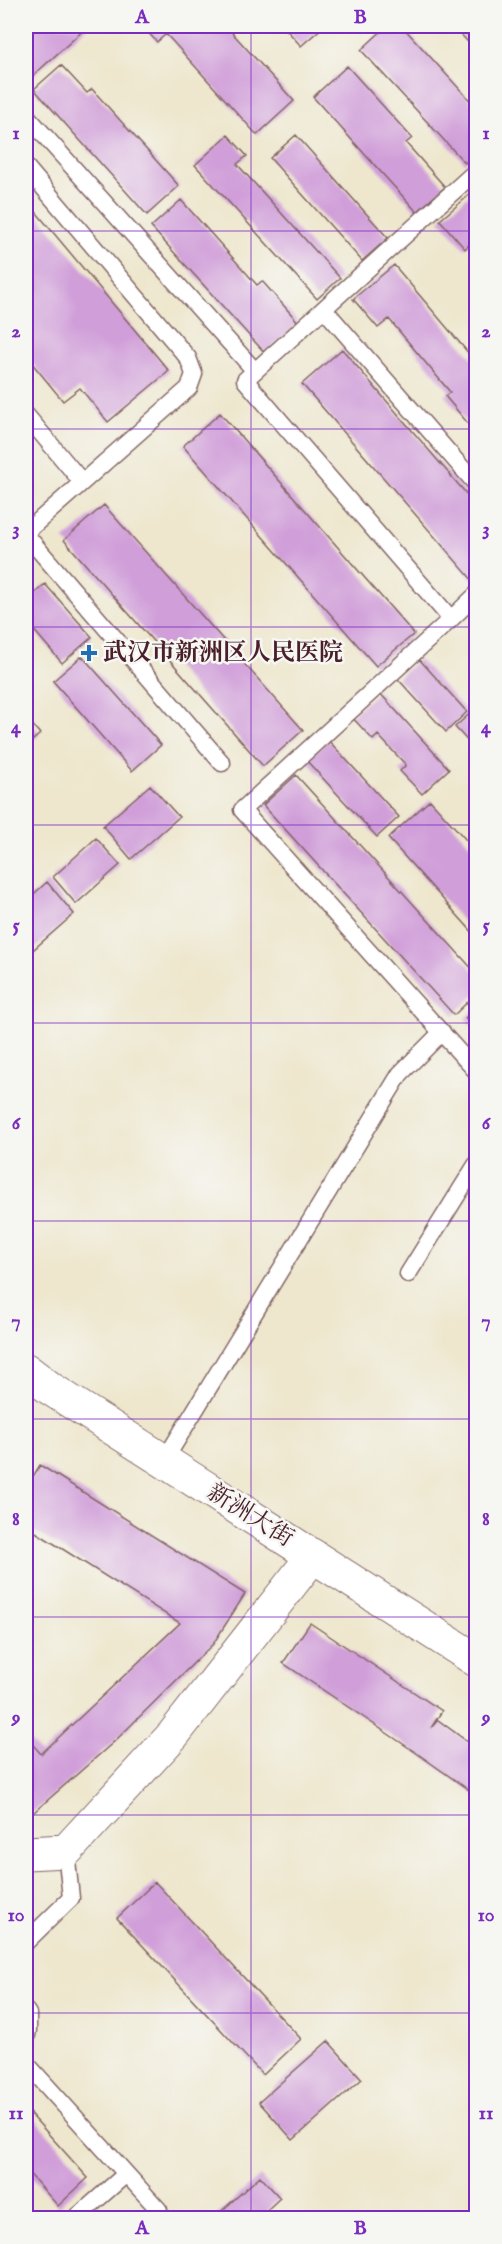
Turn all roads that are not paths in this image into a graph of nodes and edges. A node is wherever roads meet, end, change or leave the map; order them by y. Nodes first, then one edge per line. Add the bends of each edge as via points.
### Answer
1 (26, 115) edge
2 (26, 167) edge
3 (477, 171) edge
4 (324, 309) junction
5 (255, 371) junction
6 (27, 419) edge
7 (82, 483) junction
8 (477, 484) edge
9 (26, 534) edge
10 (477, 595) edge
11 (451, 619) junction
12 (222, 764) dead end
13 (442, 1032) junction
14 (477, 1071) edge
15 (477, 1166) edge
16 (408, 1274) dead end
17 (26, 1370) edge
18 (164, 1461) junction
19 (313, 1556) junction
20 (477, 1660) edge
21 (66, 1851) junction
22 (26, 1852) edge
23 (26, 1942) edge
24 (26, 2012) edge
25 (26, 2040) edge
26 (26, 2063) edge
27 (126, 2174) junction
28 (159, 2210) dead end
29 (76, 2218) edge

1 - 5 lane
2 - 7 lane via 188,358 195,374 189,388
3 - 4 lane
4 - 5 lane
4 - 8 lane
5 - 11 lane via 245,380
6 - 7 lane
7 - 9 lane
9 - 12 lane
10 - 11 lane
11 - 13 lane via 242,810
13 - 14 lane
13 - 18 lane via 400,1074
15 - 16 lane
17 - 18 main road, 新洲大街
18 - 19 main road, 新洲大街
19 - 20 main road, 新洲大街
19 - 21 main road via 173,1735
21 - 22 main road
21 - 23 lane via 71,1898
24 - 25 lane
26 - 27 lane
27 - 28 lane
27 - 29 lane

